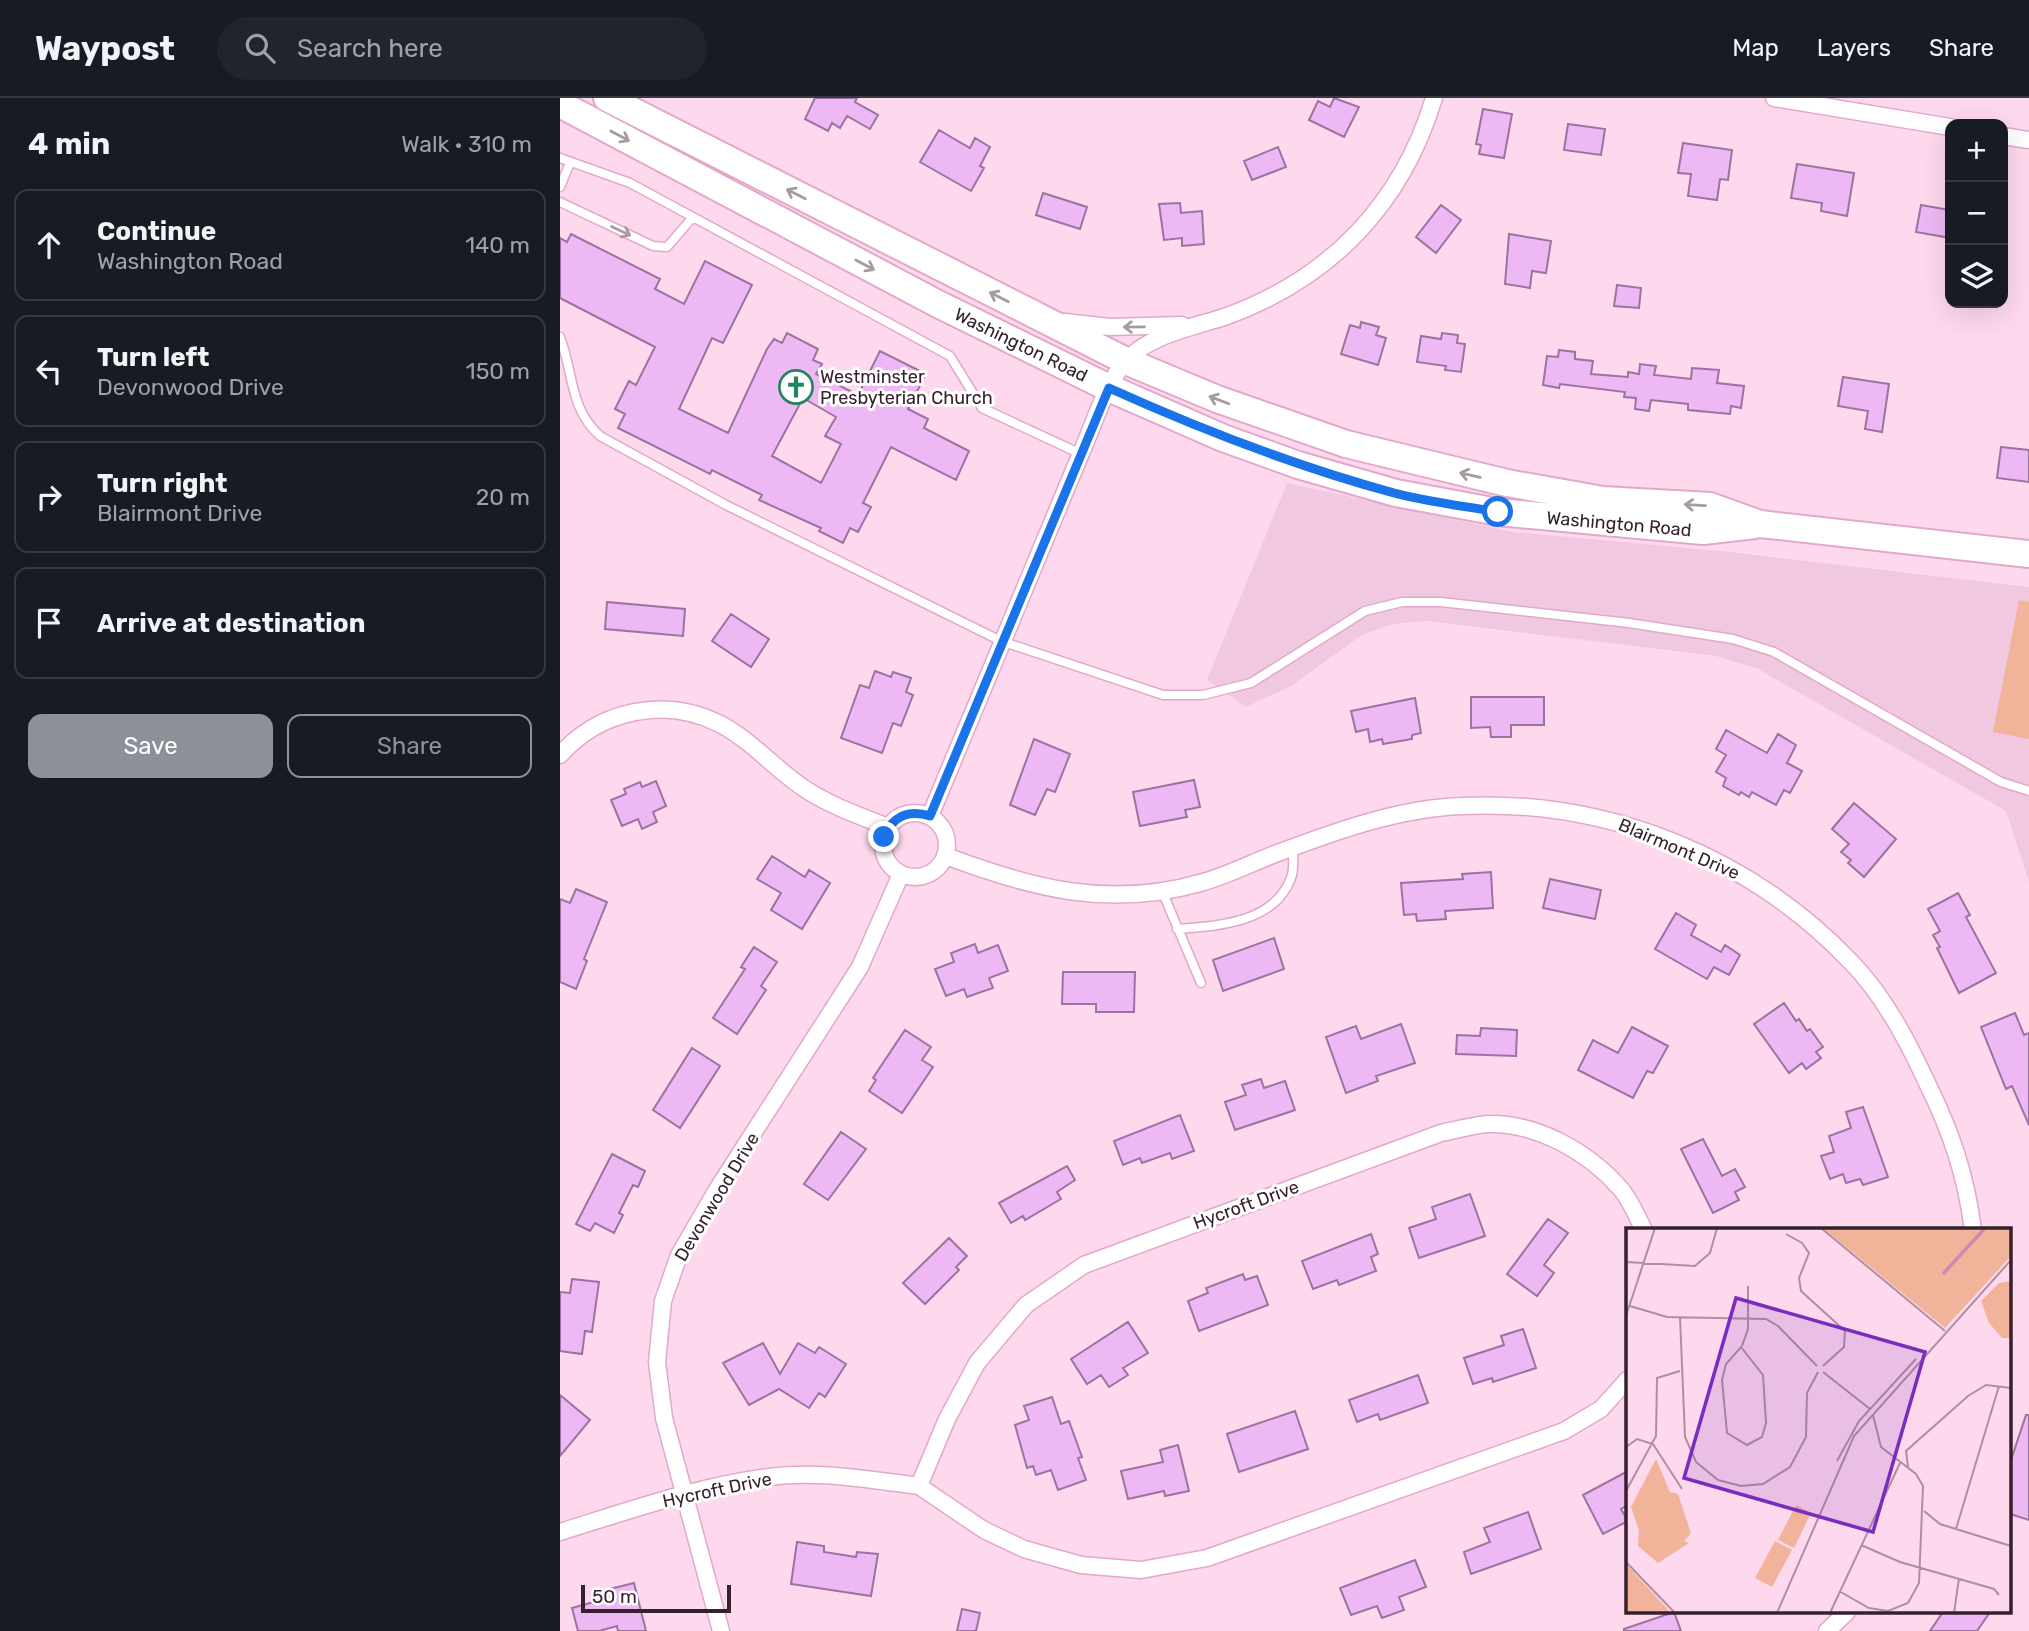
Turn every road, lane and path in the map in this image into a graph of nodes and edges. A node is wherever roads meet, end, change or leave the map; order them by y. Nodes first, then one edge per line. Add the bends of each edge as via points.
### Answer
1 (607, 98) edge
2 (1434, 98) edge
3 (1774, 98) edge
4 (560, 104) edge
5 (1945, 126) edge
6 (2008, 137) edge
7 (2029, 141) edge
8 (560, 158) edge
9 (570, 163) junction
10 (560, 187) edge
11 (560, 202) edge
12 (693, 217) junction
13 (1043, 319) junction
14 (1202, 324) junction
15 (560, 337) edge
16 (1126, 360) junction
17 (1109, 388) junction
18 (1081, 454) junction
19 (1760, 524) junction
20 (2029, 554) edge
21 (1001, 641) junction
22 (560, 755) edge
23 (2029, 791) edge
24 (930, 816) junction
25 (888, 827) junction
26 (1293, 848) junction
27 (946, 856) junction
28 (901, 874) junction
29 (1162, 891) junction
30 (1177, 929) junction
31 (1201, 983) dead end
32 (1643, 1228) edge
33 (1973, 1228) edge
34 (1626, 1381) edge
35 (919, 1486) junction
36 (683, 1495) junction
37 (560, 1532) edge
38 (1845, 1614) edge
39 (721, 1631) edge
40 (1827, 1631) edge

13 -> 1 main road, Washington Road
2 - 14 street via 1405,172 1351,240 1277,294
3 - 5 street
4 -> 17 main road, Washington Road via 939,304
6 - 7 street
8 - 9 lane
9 - 10 lane
9 - 12 lane via 630,183
11 -> 12 lane via 653,246 667,247
12 - 18 lane via 950,356 982,408
14 -> 13 street via 1121,327
13 - 16 main road, Washington Road
14 - 16 street via 1161,339
15 - 21 lane via 569,360 575,402 585,422 600,436 726,505
16 - 17 street
19 -> 16 main road, Washington Road via 1710,506 1589,498 1346,444 1230,404
17 - 18 street
17 - 19 main road, Washington Road via 1223,438 1396,493 1498,512 1605,523 1703,531
18 - 21 street
19 - 20 main road, Washington Road
21 - 23 lane via 1139,689 1189,696 1251,683 1365,611 1402,602 1441,602 1629,623 1733,639 1774,652 2001,782
21 - 24 street
22 - 25 street via 576,737 635,711 666,708 697,714 722,725 830,804
24 - 25 street via 902,815
24 - 27 street via 947,838
25 - 28 street via 883,848 886,859
26 - 29 street, Blairmont Drive via 1199,883
26 - 30 lane via 1292,874 1281,895 1258,915 1217,926
26 - 33 street, Blairmont Drive via 1375,820 1460,806 1563,809 1630,824 1764,886 1852,962 1902,1029 1949,1128 1967,1186
27 - 28 street via 932,873
27 - 29 street, Blairmont Drive via 1054,890 1090,895
28 - 36 street, Devonwood Drive via 844,997 679,1255 663,1301 657,1362 664,1418
29 - 30 lane
30 - 31 lane
32 - 35 street, Hycroft Drive via 1621,1189 1582,1154 1549,1136 1488,1124 1441,1133 1084,1265 1026,1305 978,1363 947,1419
34 - 35 street, Hycroft Drive via 1601,1409 1564,1430 1207,1558 1141,1570 1081,1565 1024,1549 984,1530
35 - 36 street, Hycroft Drive via 825,1475 770,1476
36 - 37 street, Hycroft Drive
36 - 39 street, Devonwood Drive
38 - 40 street

